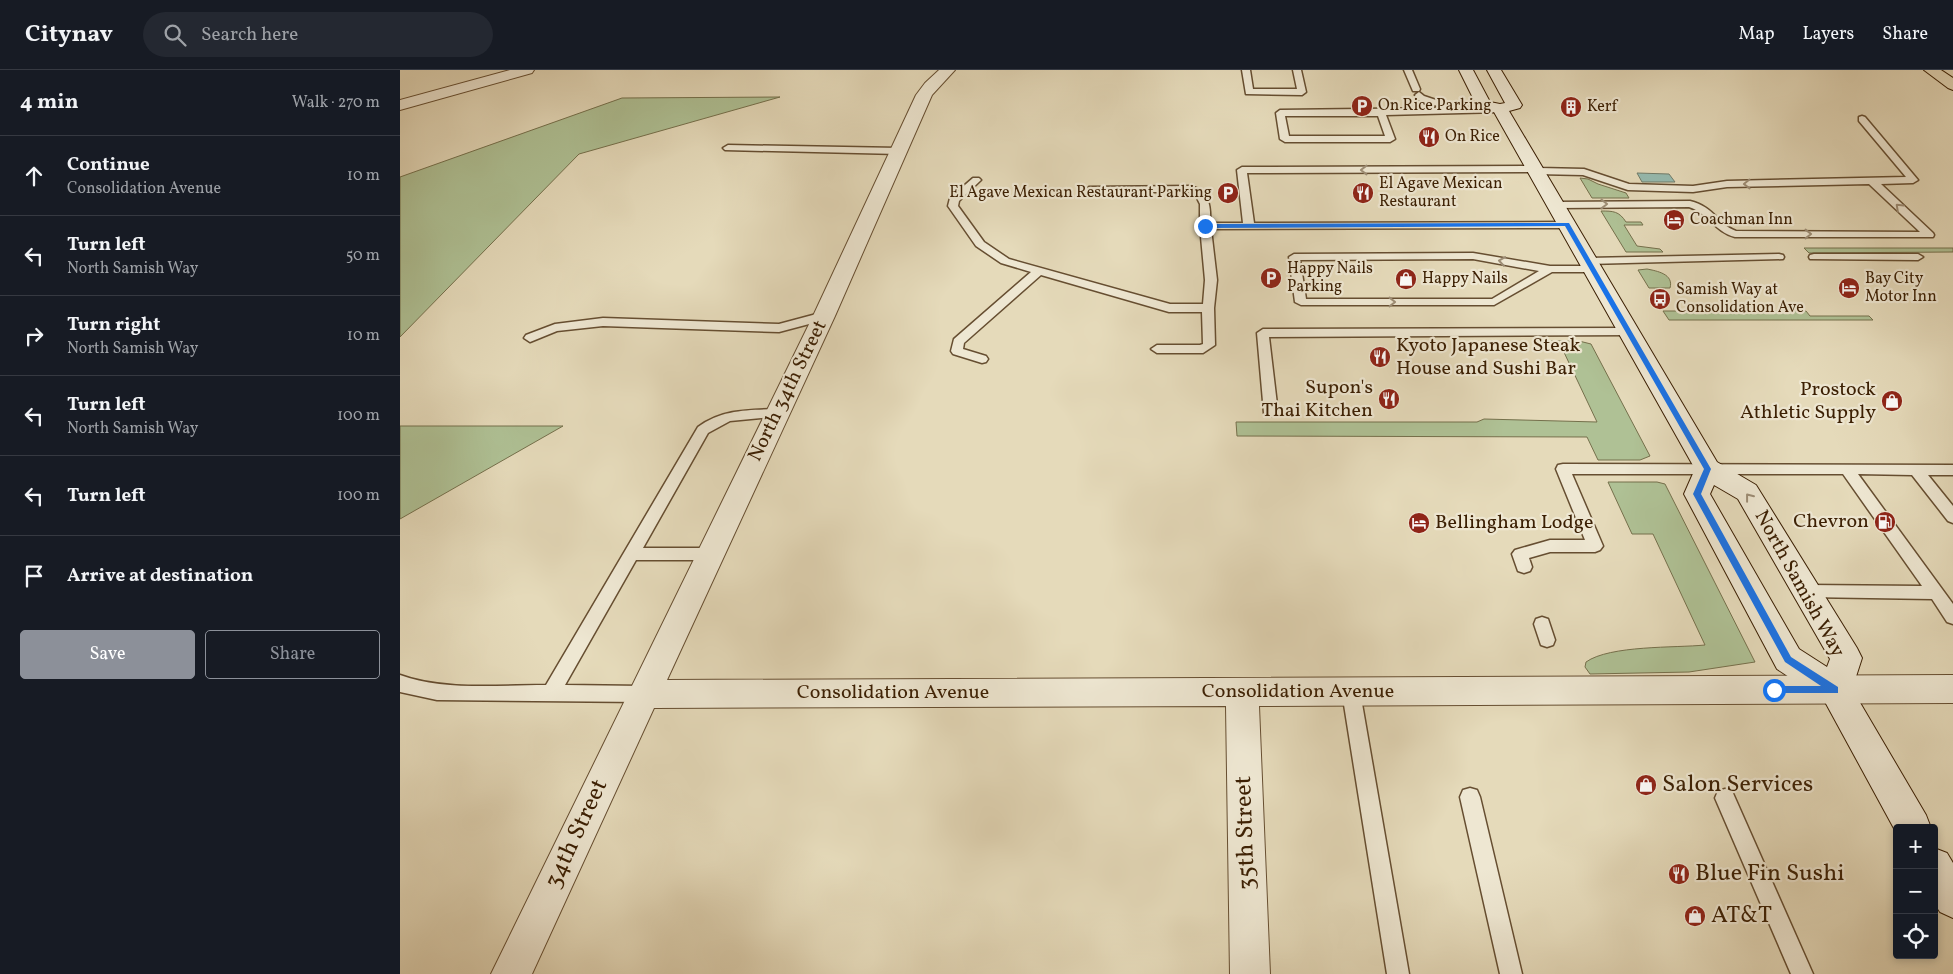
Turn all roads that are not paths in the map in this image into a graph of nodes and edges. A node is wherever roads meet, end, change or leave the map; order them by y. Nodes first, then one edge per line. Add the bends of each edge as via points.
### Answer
1 (526, 70) edge
2 (948, 70) edge
3 (1246, 70) edge
4 (1297, 70) edge
5 (1408, 70) edge
6 (1466, 70) edge
7 (1494, 70) edge
8 (1931, 70) edge
9 (1953, 85) edge
10 (400, 105) edge
11 (1456, 109) junction
12 (1500, 109) junction
13 (1381, 113) junction
14 (1862, 119) dead end
15 (728, 148) dead end
16 (899, 151) junction
17 (1536, 170) junction
18 (976, 180) dead end
19 (1872, 181) junction
20 (1094, 189) dead end
21 (1556, 205) junction
22 (1567, 225) junction
23 (1205, 226) junction
24 (1249, 226) junction
25 (1779, 257) dead end
26 (1814, 257) dead end
27 (1918, 257) dead end
28 (1590, 265) junction
29 (1550, 269) junction
30 (1037, 272) junction
31 (1208, 308) junction
32 (824, 316) junction
33 (1628, 332) junction
34 (530, 338) dead end
35 (1157, 349) dead end
36 (982, 359) dead end
37 (1271, 413) dead end
38 (777, 414) junction
39 (1708, 469) junction
40 (1847, 469) junction
41 (1916, 470) junction
42 (1953, 470) edge
43 (1953, 517) edge
44 (631, 554) junction
45 (710, 554) junction
46 (1524, 568) dead end
47 (1806, 591) junction
48 (1936, 593) junction
49 (1953, 593) edge
50 (1953, 617) edge
51 (1542, 624) dead end
52 (1547, 640) dead end
53 (400, 683) edge
54 (1953, 689) edge
55 (1835, 690) junction
56 (1242, 692) junction
57 (1352, 692) junction
58 (551, 693) junction
59 (643, 694) junction
60 (1470, 796) dead end
61 (1725, 798) dead end
62 (1911, 824) edge
63 (1936, 869) edge
64 (1953, 899) edge
65 (511, 974) edge
66 (1250, 974) edge
67 (1398, 974) edge
68 (1511, 974) edge
69 (1802, 974) edge

1 - 10 street
2 - 16 street, North 34th Street via 930,86
3 - 4 lane via 1248,92 1302,92
5 - 11 lane via 1420,98
6 - 12 street, North Samish Way via 1484,105
7 - 12 street via 1514,105
8 - 9 highway
11 - 12 lane
11 - 13 lane
12 - 17 street, North Samish Way
13 - 13 lane via 1372,113 1280,113 1285,139 1390,139
14 - 19 lane via 1913,180
15 - 16 lane
16 - 32 street, North 34th Street
19 -> 17 lane via 1727,184 1683,189 1628,187 1584,172
17 - 21 street, North Samish Way
17 -> 24 lane via 1242,170
18 - 30 lane via 954,200 954,206 980,244 1005,261
21 -> 19 lane via 1690,204 1707,210 1721,228 1735,234 1929,234
20 - 23 lane via 1191,189 1204,199
21 - 22 street, North Samish Way
22 - 24 lane
22 - 28 street, North Samish Way
23 - 24 lane
23 - 31 lane via 1211,280
25 - 28 lane
26 - 27 lane
28 - 29 lane
28 - 33 street, North Samish Way
29 -> 29 lane via 1473,256 1294,257 1301,302 1494,302
30 - 31 lane via 1169,308
30 - 36 lane via 958,342 957,351
31 - 35 lane via 1210,345 1203,349
32 - 34 lane via 779,328 603,322 555,328
32 - 38 street, North 34th Street
33 - 37 lane via 1262,333
33 - 39 street, North Samish Way
38 - 44 lane via 732,415 714,421 703,430
38 - 45 street, North 34th Street
39 - 40 lane
39 - 46 lane via 1562,468 1595,546 1550,546 1520,554
47 -> 39 street, North Samish Way via 1747,492
39 - 55 street, North Samish Way via 1697,494 1788,659
40 - 41 lane
40 - 48 lane
41 - 42 lane
41 - 43 lane
44 - 45 lane
44 - 58 lane
45 - 59 street, North 34th Street
47 - 48 lane
47 - 55 street, North Samish Way via 1846,658
48 - 49 lane
48 - 50 lane
51 - 52 lane
53 - 58 lane via 437,692
54 - 55 street, Consolidation Avenue
55 - 57 street, Consolidation Avenue
55 - 62 street
56 - 57 street, Consolidation Avenue
56 - 59 street, Consolidation Avenue
56 - 66 street, 35th Street
57 - 67 lane
58 - 59 lane
59 - 65 street, 34th Street
60 - 68 lane
61 - 69 lane
63 - 64 street

